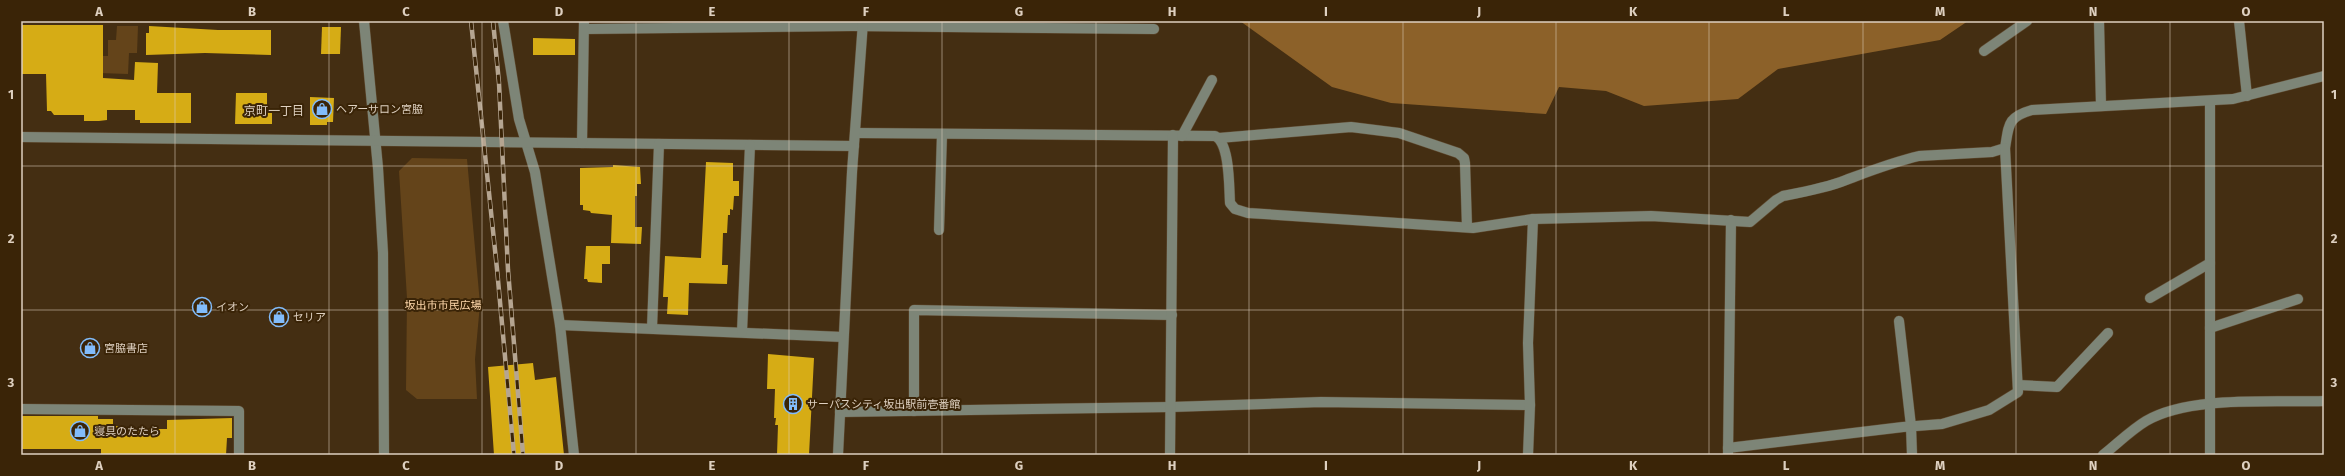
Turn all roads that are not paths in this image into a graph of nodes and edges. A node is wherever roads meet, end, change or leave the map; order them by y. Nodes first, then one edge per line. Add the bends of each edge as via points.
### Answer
1 (364, 21) edge
2 (503, 21) edge
3 (1146, 21) edge
4 (2027, 21) edge
5 (2099, 21) edge
6 (2239, 21) edge
7 (863, 24) edge
8 (584, 25) edge
9 (1984, 51) dead end
10 (2324, 76) edge
11 (1212, 80) dead end
12 (2247, 96) junction
13 (2210, 102) junction
14 (2101, 106) junction
15 (856, 133) junction
16 (942, 134) junction
17 (1178, 136) junction
18 (21, 137) edge
19 (1219, 138) junction
20 (374, 140) junction
21 (526, 143) junction
22 (582, 143) junction
23 (659, 144) junction
24 (750, 145) junction
25 (854, 146) junction
26 (2005, 148) junction
27 (1532, 219) junction
28 (1731, 220) junction
29 (1467, 228) junction
30 (939, 230) dead end
31 (2210, 263) junction
32 (2150, 298) dead end
33 (2298, 299) dead end
34 (1172, 315) junction
35 (1899, 321) dead end
36 (560, 325) junction
37 (652, 328) junction
38 (2210, 328) junction
39 (742, 332) junction
40 (2108, 333) dead end
41 (843, 337) junction
42 (2018, 385) junction
43 (2324, 401) edge
44 (2210, 403) junction
45 (1530, 405) junction
46 (1171, 407) junction
47 (21, 409) edge
48 (914, 411) junction
49 (840, 412) junction
50 (1911, 426) junction
51 (1728, 451) edge
52 (239, 455) edge
53 (384, 455) edge
54 (574, 455) edge
55 (838, 455) edge
56 (1170, 455) edge
57 (1528, 455) edge
58 (1912, 455) edge
59 (2103, 455) edge
60 (2210, 455) edge

1 - 20 street
2 - 21 street via 519,119
3 - 7 street via 1154,29
4 - 9 street
5 - 14 street
6 - 12 street
7 - 8 street
7 - 15 street
8 - 22 street
10 - 12 street
11 - 17 street
12 - 13 street
13 - 14 street
13 - 31 street
14 - 26 street via 2032,110 2019,114 2008,126
15 - 16 street
15 - 25 street
16 - 17 street
16 - 30 street
17 - 19 street
17 - 34 street
18 - 20 street
19 - 29 street via 1226,152 1230,203 1235,209
19 - 29 street via 1351,127 1399,134 1458,153 1465,163
20 - 21 street
20 - 53 street via 383,253
21 - 22 street
21 - 36 street via 535,172
22 - 23 street
23 - 24 street
23 - 37 street
24 - 25 street
24 - 39 street
25 - 41 street
26 - 28 street via 1992,152 1919,156 1907,159 1866,171 1845,181 1783,196 1750,222
26 - 42 street
27 - 28 street via 1651,216
27 - 29 street via 1482,228
27 - 45 street via 1528,343
28 - 51 street
31 - 32 street
31 - 38 street
33 - 38 street
34 - 46 street
34 - 48 street via 914,310
35 - 50 street
36 - 37 street
36 - 54 street
37 - 39 street
38 - 44 street
39 - 41 street
40 - 42 street via 2057,387
41 - 49 street
42 - 50 street via 2018,392 1989,410 1942,424
43 - 44 street
44 - 59 street via 2169,411 2146,421
44 - 60 street
45 - 46 street via 1321,402
45 - 57 street
46 - 48 street
46 - 56 street
47 - 52 street via 239,412
48 - 49 street
49 - 55 street
50 - 51 street
50 - 58 street

